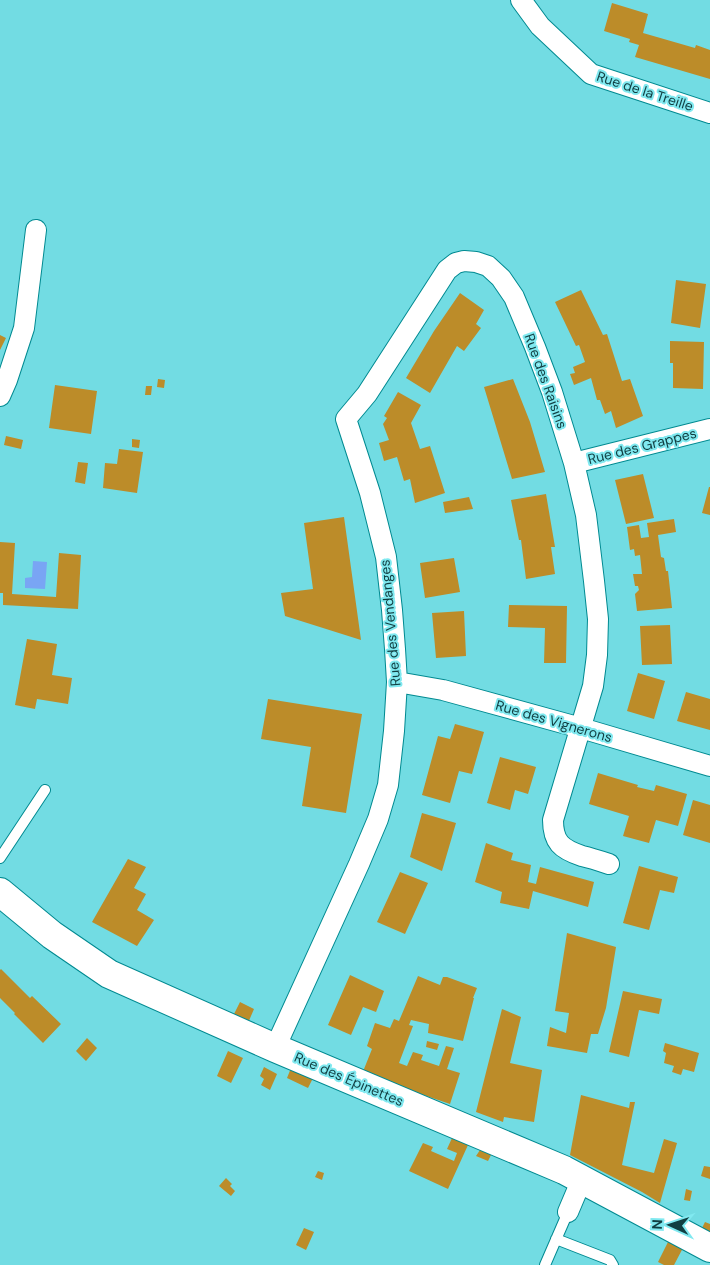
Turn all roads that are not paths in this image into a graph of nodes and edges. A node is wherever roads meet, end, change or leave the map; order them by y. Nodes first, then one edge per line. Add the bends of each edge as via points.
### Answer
1 (521, 0) edge
2 (710, 113) edge
3 (36, 230) dead end
4 (0, 396) edge
5 (346, 419) joint
6 (710, 429) edge
7 (574, 463) junction
8 (397, 682) junction
9 (581, 728) junction
10 (710, 766) edge
11 (46, 790) dead end
12 (0, 858) edge
13 (609, 864) dead end
14 (0, 892) edge
15 (275, 1048) junction
16 (582, 1180) junction
17 (568, 1212) joint
18 (556, 1238) junction
19 (710, 1248) edge
20 (545, 1265) edge
21 (613, 1265) edge

1 - 2 street, Rue de la Treille via 540,26 591,74
3 - 4 street via 24,328
5 - 7 street, Rue des Raisins via 367,394 447,270 456,263 476,262 488,266 514,296 552,392
5 - 8 street, Rue des Vendanges via 370,493 386,558
6 - 7 street, Rue des Grappes
7 - 9 street, Rue des Raisins via 586,515 598,620 593,686
8 - 9 street, Rue des Vignerons via 443,690
8 - 15 street, Rue des Vendanges via 388,785 378,819
9 - 10 street, Rue des Vignerons
9 - 13 street, Rue des Raisins via 553,829 562,847
11 - 12 lane
14 - 15 street, Rue des Épinettes via 52,935 109,974
15 - 16 street, Rue des Épinettes
16 - 17 street
16 - 19 street, Rue des Épinettes
17 - 18 lane
18 - 20 lane
18 - 21 lane via 610,1260

